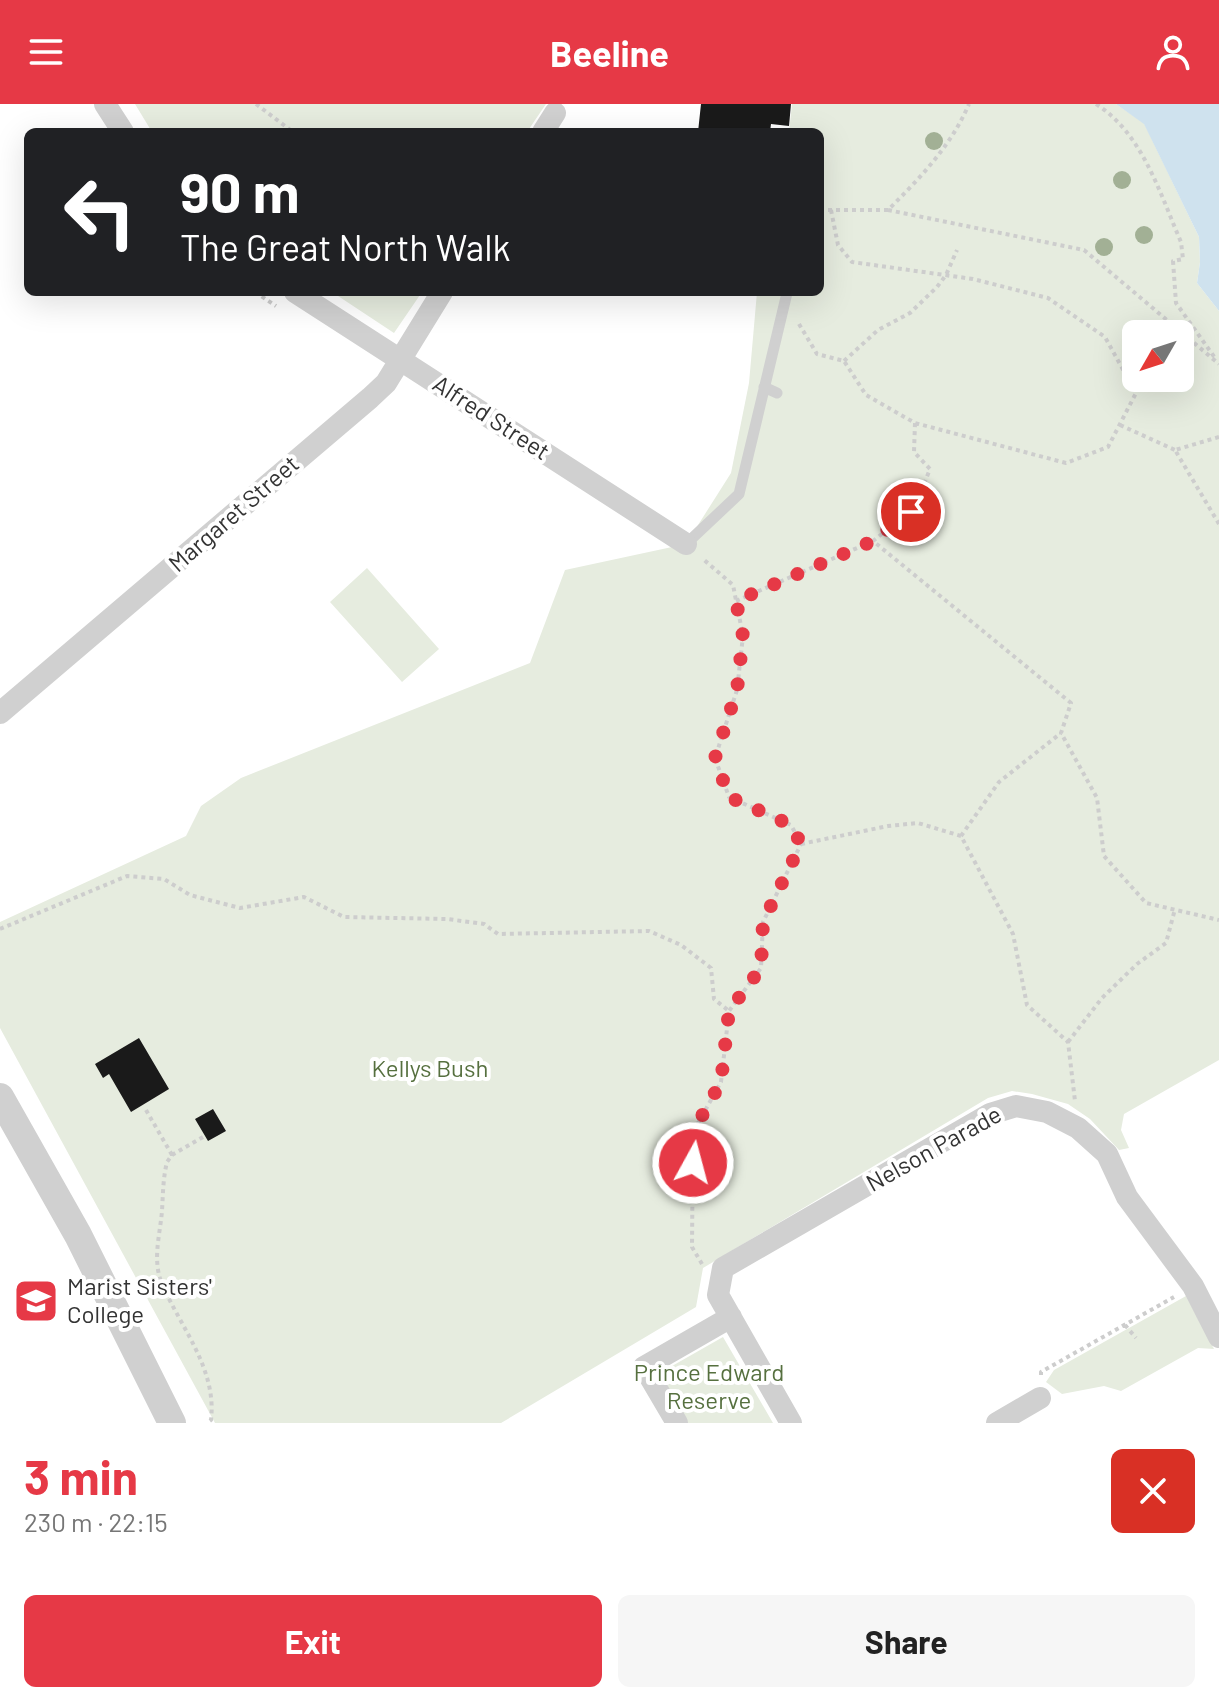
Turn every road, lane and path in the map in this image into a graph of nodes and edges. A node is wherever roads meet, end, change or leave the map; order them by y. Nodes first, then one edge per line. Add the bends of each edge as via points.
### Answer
1 (105, 104) edge
2 (256, 104) edge
3 (969, 104) edge
4 (1096, 104) edge
5 (120, 128) edge
6 (288, 128) edge
7 (824, 210) edge
8 (831, 210) junction
9 (888, 210) junction
10 (957, 250) dead end
11 (946, 275) junction
12 (301, 296) edge
13 (439, 296) edge
14 (786, 298) edge
15 (400, 359) junction
16 (844, 361) junction
17 (1219, 364) edge
18 (764, 387) junction
19 (777, 393) dead end
20 (915, 423) junction
21 (1120, 425) junction
22 (1219, 437) edge
23 (1175, 450) junction
24 (1219, 524) edge
25 (873, 541) junction
26 (686, 544) junction
27 (736, 601) junction
28 (0, 713) edge
29 (1061, 733) junction
30 (961, 836) junction
31 (801, 844) junction
32 (1175, 909) junction
33 (1219, 920) edge
34 (0, 929) edge
35 (729, 1011) junction
36 (1068, 1042) junction
37 (0, 1097) edge
38 (146, 1110) dead end
39 (1078, 1128) junction
40 (203, 1137) dead end
41 (172, 1155) junction
42 (1193, 1286) junction
43 (718, 1295) junction
44 (731, 1317) junction
45 (1125, 1325) junction
46 (1219, 1337) edge
47 (1136, 1338) dead end
48 (1040, 1398) joint
49 (172, 1423) edge
50 (207, 1423) edge
51 (677, 1423) edge
52 (791, 1423) edge
53 (997, 1423) edge

1 - 5 street
2 - 6 path
3 - 9 path via 928,171
4 - 17 path via 1139,148 1181,242 1183,259 1173,261 1176,303
7 - 8 path
8 - 9 path
8 - 11 path via 838,245 852,262
9 - 17 path via 1084,250
10 - 11 path
11 - 16 path via 910,313 878,330
11 - 21 path via 1048,298 1105,337 1136,393
12 - 15 street, Alfred Street
13 - 15 street, Margaret Street
14 - 16 path via 817,354
14 - 18 lane
15 - 26 street, Alfred Street
15 - 28 street, Margaret Street via 370,398
16 - 20 path via 866,395
18 - 19 lane
18 - 26 lane via 739,494
20 - 21 path via 1066,463 1108,447
20 - 25 path via 914,452 930,469 922,489 905,500 914,521 910,530 902,533 892,526
21 - 23 path
22 - 23 path
23 - 24 path
25 - 27 path
25 - 29 path via 1071,703
26 - 27 path via 733,585
27 - 31 path via 743,636 737,690 715,758 729,797 791,825
29 - 30 path via 999,782
29 - 32 path via 1097,798 1104,856 1146,903
30 - 31 path via 918,823
30 - 36 path via 1013,934 1027,1005
31 - 35 path via 763,922 761,968
32 - 33 path
32 - 36 path via 1166,943 1102,998
34 - 35 path via 127,876 164,879 190,895 240,908 304,897 344,917 447,919 484,924 498,934 649,931 681,945 711,968 714,999
35 - 43 path via 721,1082 693,1132 692,1247
36 - 39 path
37 - 49 street via 78,1235
38 - 41 path
39 - 42 street, Nelson Parade via 1107,1154 1127,1197
39 - 43 street, Nelson Parade via 1047,1112 1016,1106 990,1114 723,1268
40 - 41 path
41 - 50 path via 164,1174 156,1255 161,1282 205,1371 213,1402
42 - 45 path
42 - 46 street, Nelson Parade
43 - 44 street
44 - 51 street via 644,1367
44 - 52 street
45 - 47 path
45 - 48 path via 1041,1372
48 - 53 street

